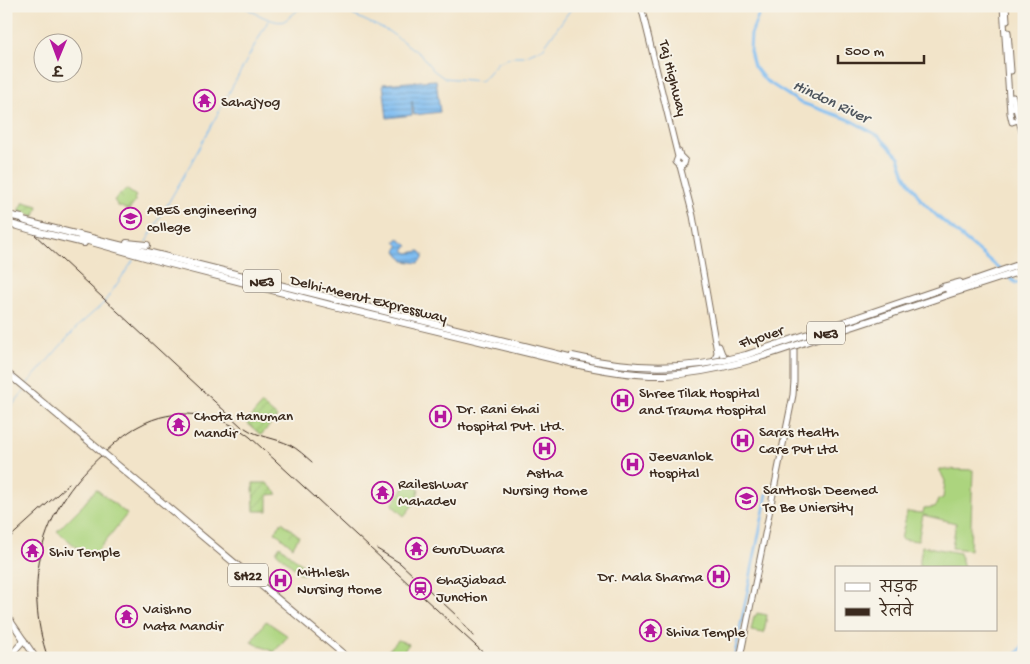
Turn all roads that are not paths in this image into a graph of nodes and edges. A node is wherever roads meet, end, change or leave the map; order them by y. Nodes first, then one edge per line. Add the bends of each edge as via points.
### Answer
1 (642, 6) edge
2 (1004, 6) edge
3 (1013, 109) junction
4 (1015, 121) junction
5 (1024, 141) edge
6 (682, 165) junction
7 (13, 219) edge
8 (68, 233) junction
9 (102, 242) junction
10 (126, 246) junction
11 (145, 246) junction
12 (1020, 266) edge
13 (981, 279) junction
14 (960, 282) junction
15 (957, 292) junction
16 (332, 296) junction
17 (326, 304) junction
18 (356, 306) junction
19 (893, 309) junction
20 (370, 310) junction
21 (718, 347) junction
22 (794, 348) junction
23 (787, 351) junction
24 (564, 354) junction
25 (759, 354) junction
26 (538, 356) junction
27 (726, 358) junction
28 (571, 359) junction
29 (715, 360) junction
30 (562, 361) junction
31 (627, 370) junction
32 (6, 374) edge
33 (793, 382) junction
34 (6, 616) edge
35 (746, 621) junction
36 (25, 642) junction
37 (8, 658) edge
38 (35, 658) edge
39 (347, 658) edge
40 (738, 658) edge

1 - 6 main road, Taj Highway via 680,156 685,159
1 - 6 main road via 678,157 676,162
2 - 3 main road
2 - 3 main road via 1015,100
3 - 4 main road
4 - 5 main road
4 - 5 main road
6 - 21 main road
6 - 21 main road via 695,214
7 - 8 highway, Delhi-Meerut Expressway / NE3
7 - 8 highway, bridge via 39,232
8 - 9 highway, Delhi-Meerut Expressway / NE3
8 - 9 highway, Delhi-Meerut Expressway / NE3
9 - 10 highway, Delhi-Meerut Expressway / NE3
9 - 11 highway
9 - 17 highway via 134,254
9 - 18 highway, Delhi-Meerut Expressway / NE3
10 - 11 highway
10 - 18 highway, Delhi-Meerut Expressway / NE3
11 - 16 highway
12 - 13 highway, NE3
13 - 14 highway, Flyover
13 - 15 highway, Flyover
13 - 19 highway, NE3
14 - 19 main road
14 - 28 highway, Flyover, bridge via 746,355 711,363 646,367
15 - 19 main road
15 - 28 highway, Flyover, bridge via 752,360 712,370 637,374 604,370
16 - 18 highway
16 - 20 highway
17 - 18 highway
17 - 20 highway
18 - 20 highway, Delhi-Meerut Expressway / NE3
19 - 22 main road
19 - 25 highway, NE3
20 - 24 highway, Flyover via 381,309
20 - 26 highway, Delhi-Meerut Expressway / NE3
20 - 26 highway via 380,317
20 - 31 highway, Delhi-Meerut Expressway / NE3 via 593,366
21 - 27 main road
21 - 29 main road
22 - 23 main road
22 - 33 main road
23 - 25 main road
23 - 33 main road via 792,354
24 - 28 highway, Flyover
24 - 31 main road
25 - 27 main road
25 - 31 highway, NE3 via 725,365 685,371
26 - 30 highway, Flyover
26 - 31 highway, NE3
27 - 29 main road
28 - 30 highway, Flyover
29 - 31 main road
30 - 31 main road via 591,370
32 - 39 highway, SH22, bridge
33 - 35 main road
33 - 35 main road via 776,488
34 - 36 main road
35 - 40 main road
36 - 37 main road
36 - 38 main road

